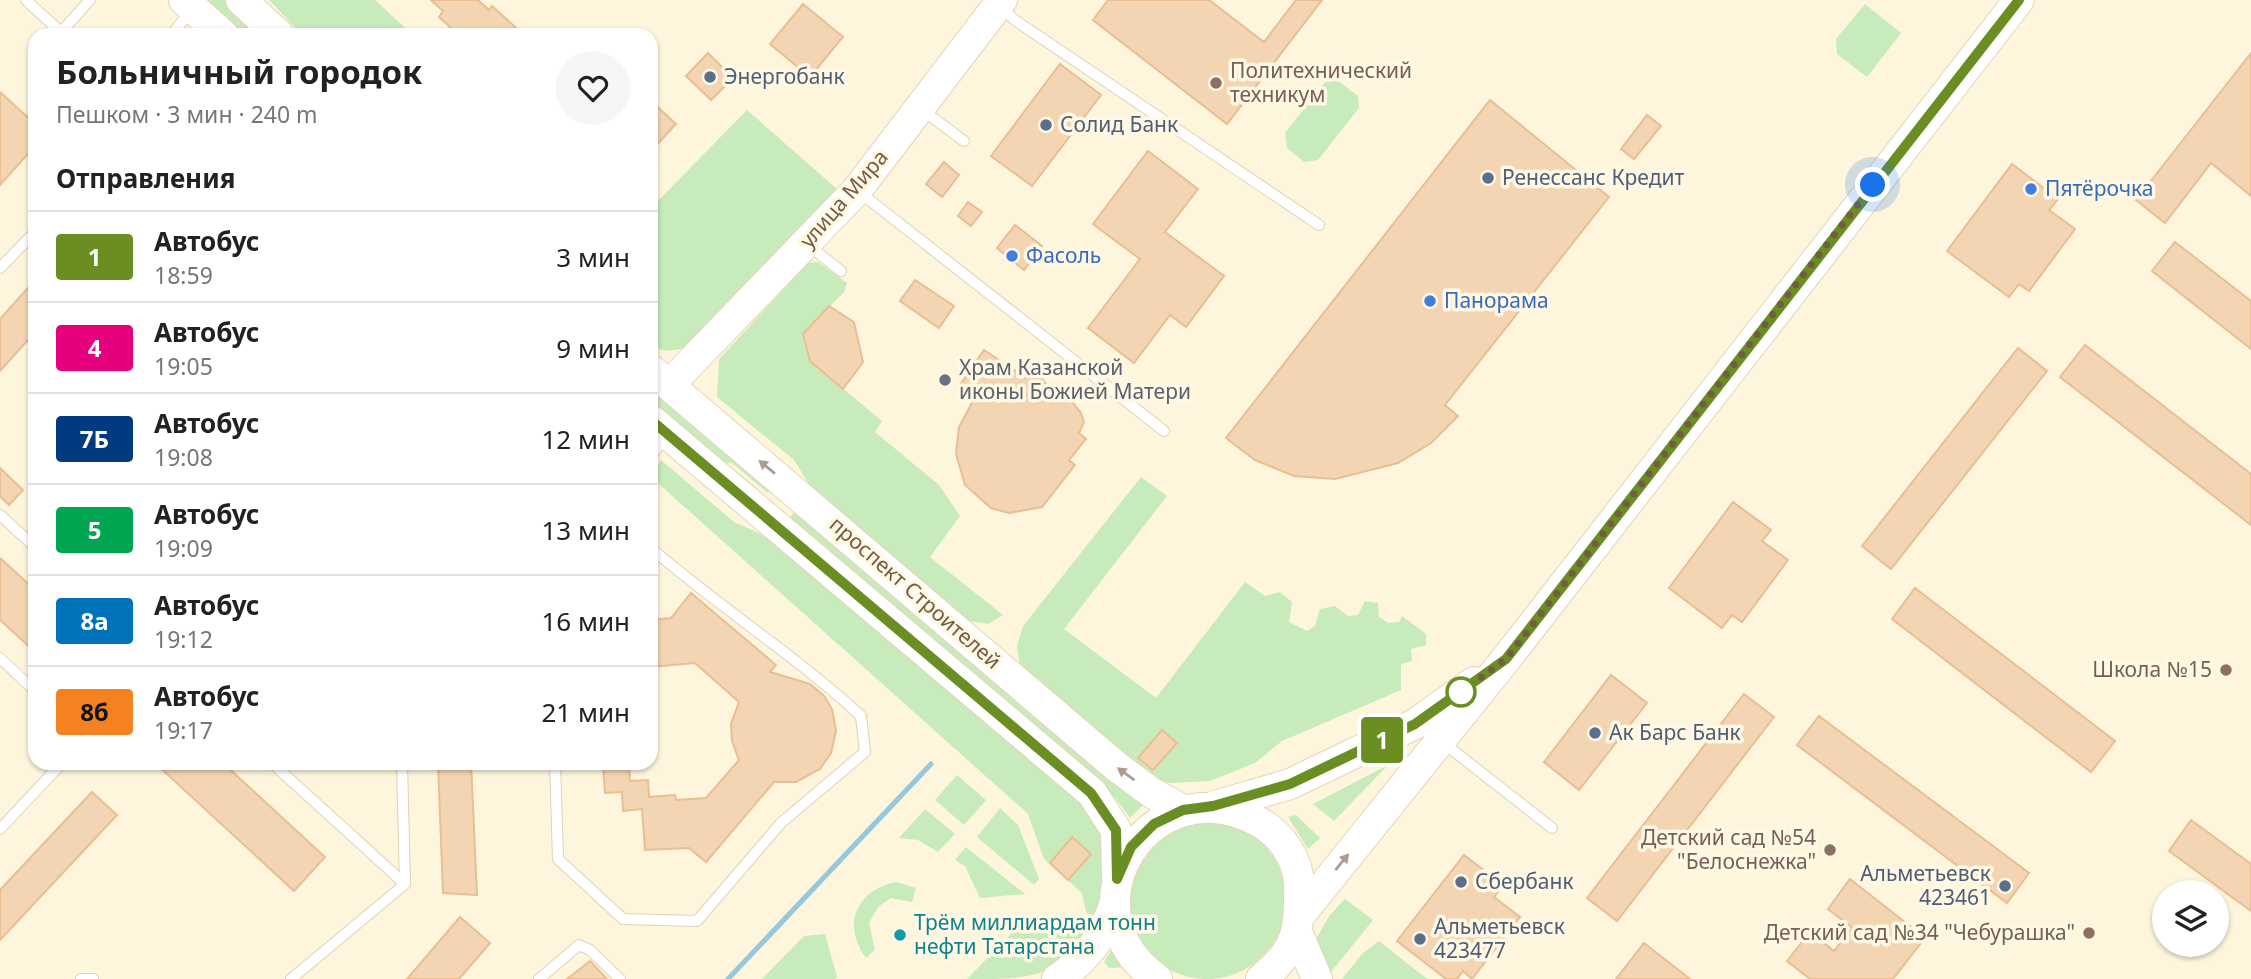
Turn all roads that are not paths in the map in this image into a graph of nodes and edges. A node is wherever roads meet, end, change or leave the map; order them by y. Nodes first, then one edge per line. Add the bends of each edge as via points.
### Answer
1 (26, 0) edge
2 (90, 0) edge
3 (241, 0) edge
4 (2020, 0) edge
5 (1000, 3) edge
6 (188, 4) edge
7 (56, 28) edge
8 (67, 28) edge
9 (174, 28) edge
10 (215, 28) edge
11 (271, 28) edge
12 (920, 107) junction
13 (964, 141) dead end
14 (857, 190) junction
15 (1319, 225) dead end
16 (28, 239) edge
17 (806, 243) junction
18 (0, 268) edge
19 (841, 271) dead end
20 (660, 378) edge
21 (1164, 431) dead end
22 (658, 438) edge
23 (793, 489) junction
24 (0, 515) edge
25 (768, 519) junction
26 (28, 541) edge
27 (658, 554) edge
28 (0, 658) edge
29 (1506, 659) junction
30 (28, 684) edge
31 (1440, 741) junction
32 (55, 770) edge
33 (280, 770) edge
34 (402, 770) edge
35 (555, 770) edge
36 (1213, 806) junction
37 (1183, 810) junction
38 (1552, 828) dead end
39 (0, 829) edge
40 (405, 884) junction
41 (1115, 892) junction
42 (1299, 925) junction
43 (81, 979) edge
44 (93, 979) edge
45 (291, 979) edge
46 (540, 979) edge
47 (620, 979) edge
48 (1057, 979) edge
49 (1157, 979) edge
50 (1261, 979) edge
51 (1317, 979) edge

1 - 7 lane
2 - 8 lane
3 - 11 main road
4 - 29 main road
5 - 12 main road, улица Мира
5 - 15 lane via 1027,28
6 - 9 lane
6 - 10 main road
12 - 13 lane
12 - 14 main road, улица Мира
14 - 17 main road, улица Мира
14 - 21 lane
16 - 18 lane
17 - 19 lane
17 - 20 main road, улица Мира
23 -> 20 main road, проспект Строителей
22 - 25 main road, проспект Строителей
23 - 25 main road
37 -> 23 main road, проспект Строителей via 1116,767
24 - 26 lane
25 - 41 main road, проспект Строителей via 1091,793 1116,830
27 - 35 lane via 824,682 861,716 865,752 781,823 696,920 623,919 558,859
28 - 30 lane
29 - 31 main road
29 - 36 main road via 1415,724 1290,784
31 - 38 lane
42 -> 31 main road
32 - 39 lane
33 - 40 lane
34 - 40 lane
36 - 37 main road
36 - 42 main road via 1240,811 1269,827 1287,848 1299,870
37 - 41 main road via 1154,824 1131,847
40 - 45 lane
41 - 48 main road via 1107,928 1093,948
41 - 49 main road via 1125,946
42 - 50 main road via 1280,964
42 - 51 main road
43 - 44 lane
46 - 47 lane via 579,945

